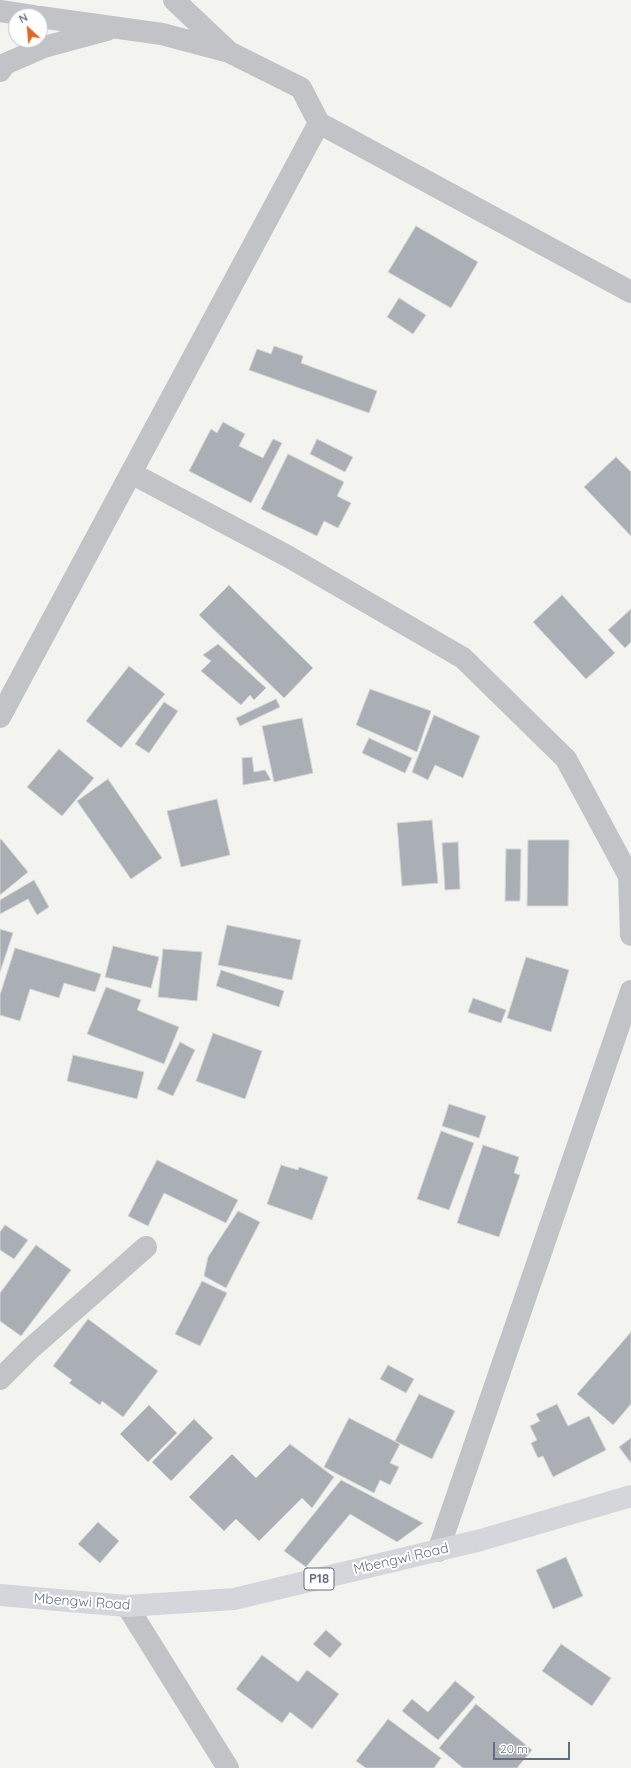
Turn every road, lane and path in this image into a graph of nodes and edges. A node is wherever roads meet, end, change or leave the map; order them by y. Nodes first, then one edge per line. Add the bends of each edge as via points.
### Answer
1 (174, 0) edge
2 (48, 18) edge
3 (118, 28) junction
4 (229, 52) junction
5 (0, 71) edge
6 (319, 124) junction
7 (631, 292) edge
8 (131, 473) junction
9 (0, 717) edge
10 (631, 935) edge
11 (631, 991) edge
12 (146, 1247) dead end
13 (0, 1379) edge
14 (631, 1496) edge
15 (438, 1551) junction
16 (0, 1595) edge
17 (127, 1606) junction
18 (228, 1768) edge

1 - 4 street
2 - 3 street
3 - 4 street via 162,34
3 - 5 street via 44,47 5,64
4 - 6 street via 301,88
6 - 7 street
6 - 8 street
8 - 9 street
8 - 10 street via 289,557 463,658 566,759 629,876
11 - 15 street
12 - 13 street via 29,1350
14 - 15 main road, Mbengwi Road / P18
15 - 17 main road, Mbengwi Road / P18 via 234,1599
16 - 17 main road, Mbengwi Road / P18
17 - 18 street

